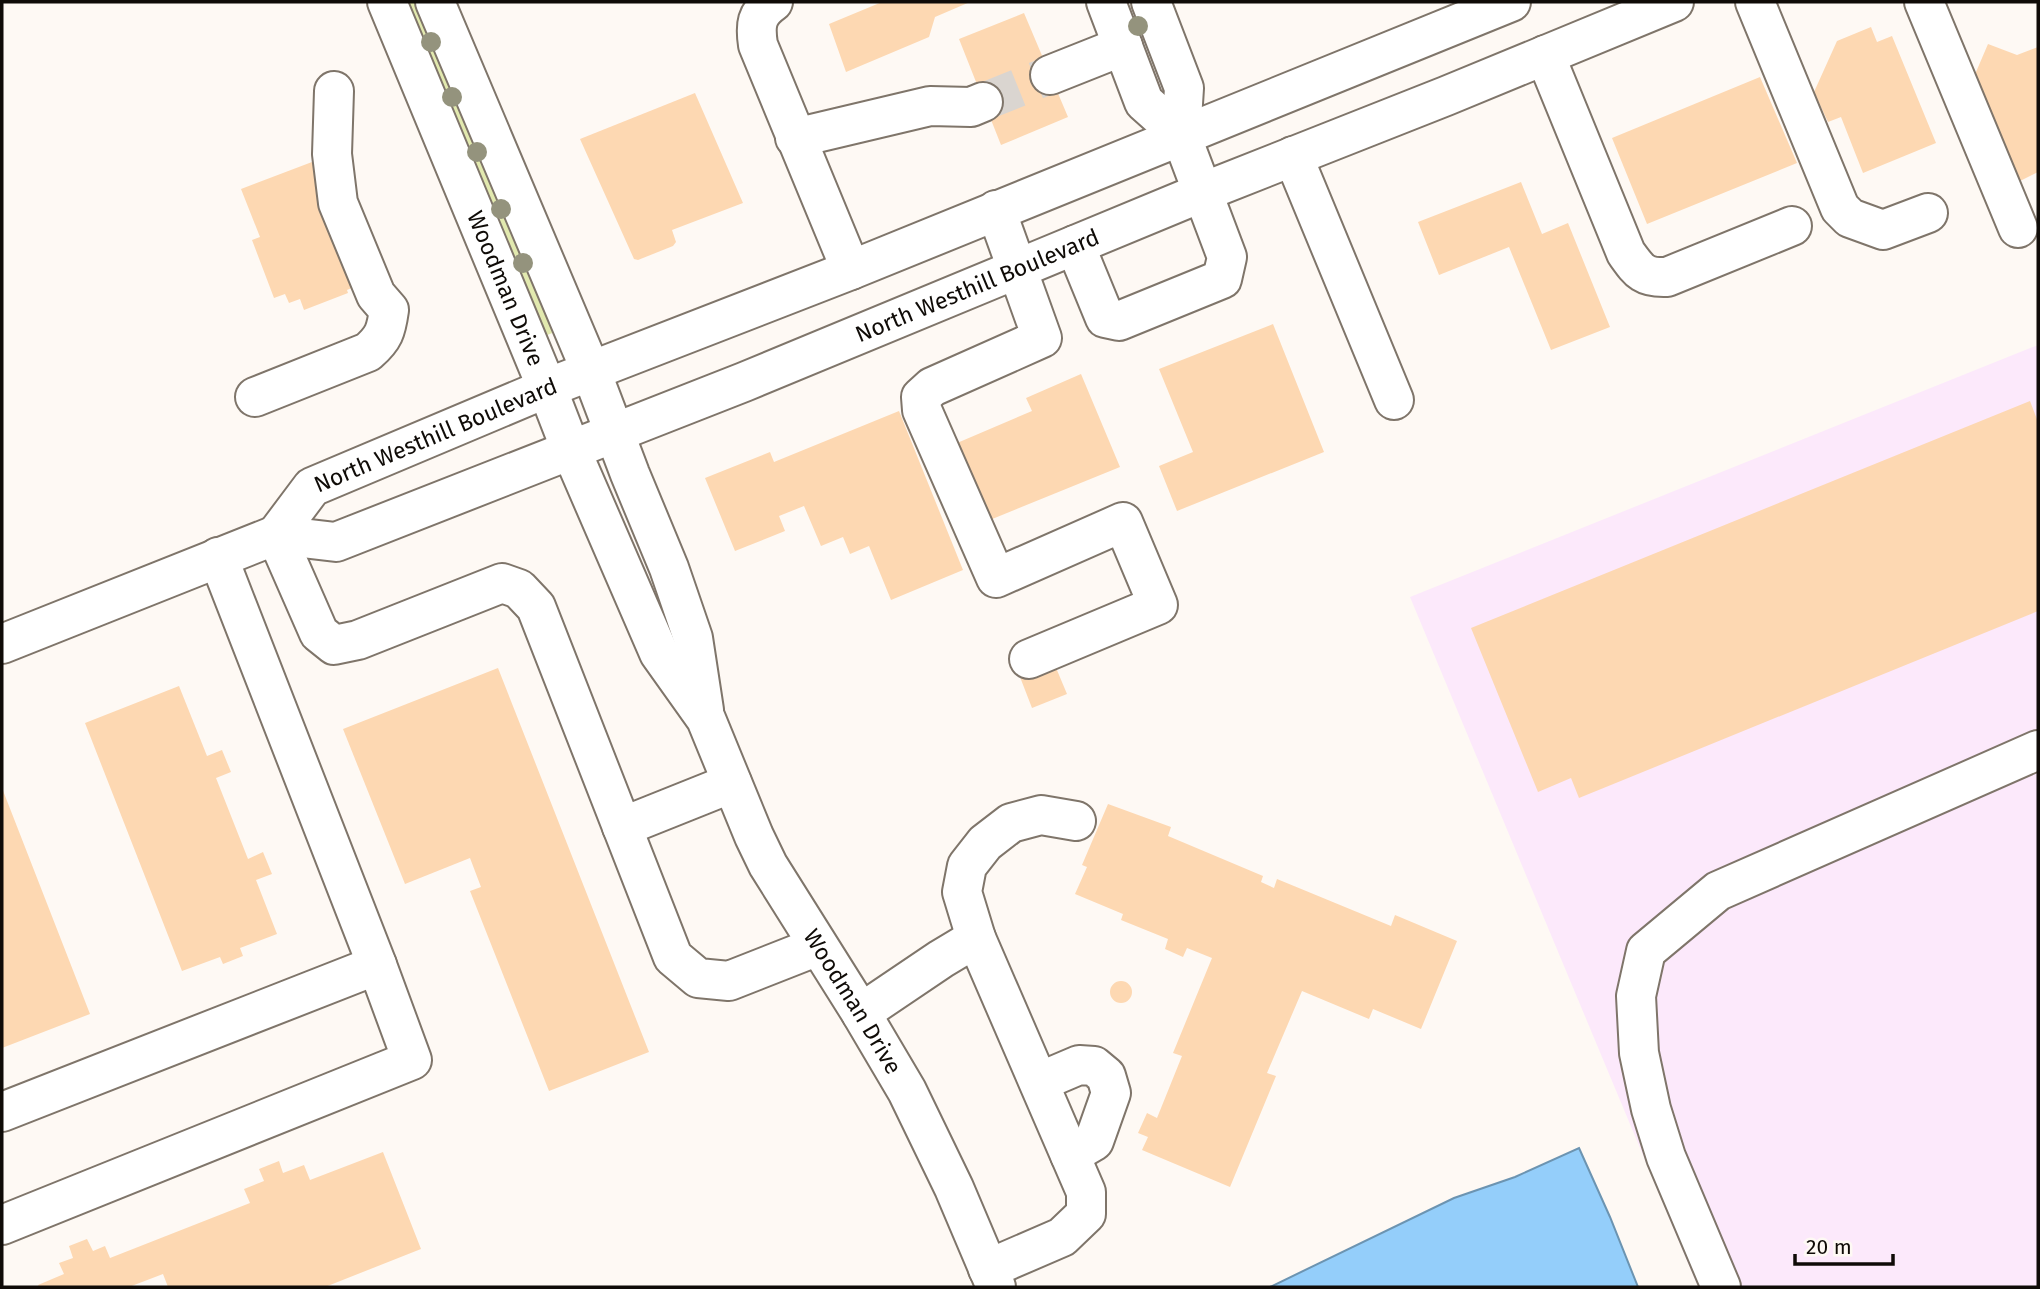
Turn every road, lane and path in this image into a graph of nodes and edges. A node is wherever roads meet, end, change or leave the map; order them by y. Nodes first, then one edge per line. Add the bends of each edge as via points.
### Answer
1 (387, 2) edge
2 (435, 2) edge
3 (773, 2) edge
4 (1106, 2) edge
5 (1151, 2) edge
6 (1511, 2) edge
7 (1674, 2) edge
8 (1755, 2) edge
9 (1924, 2) edge
10 (1122, 46) junction
11 (1545, 55) junction
12 (1050, 75) tunnel mouth
13 (334, 91) dead end
14 (983, 102) tunnel mouth
15 (1181, 135) junction
16 (795, 138) junction
17 (1293, 156) junction
18 (1203, 192) junction
19 (996, 210) junction
20 (1928, 213) dead end
21 (1791, 226) dead end
22 (2018, 228) dead end
23 (1075, 245) junction
24 (1018, 268) junction
25 (850, 270) junction
26 (591, 371) junction
27 (547, 388) junction
28 (255, 397) dead end
29 (1394, 400) dead end
30 (615, 433) junction
31 (571, 450) junction
32 (276, 535) junction
33 (218, 557) junction
34 (2, 644) edge
35 (1029, 659) dead end
36 (706, 719) junction
37 (2038, 750) edge
38 (732, 783) junction
39 (1076, 821) dead end
40 (622, 827) junction
41 (976, 938) junction
42 (818, 946) junction
43 (377, 965) junction
44 (861, 1013) junction
45 (1038, 1082) junction
46 (2, 1112) edge
47 (1070, 1155) junction
48 (2, 1225) edge
49 (992, 1278) edge
50 (1721, 1287) edge

1 - 27 street, Woodman Drive
2 - 26 street, Woodman Drive
3 - 16 street via 760,16 758,45
4 - 10 street
5 - 15 street via 1184,88
6 - 15 street, North Westhill Boulevard
7 - 11 street, North Westhill Boulevard
8 - 20 street via 1840,208 1850,218 1883,230
9 - 22 street
10 - 12 street
10 - 15 street via 1144,102
11 - 17 street, North Westhill Boulevard
11 - 21 street via 1626,253 1640,272 1667,277
13 - 28 street via 332,154 338,203 376,295 389,310 385,333 368,352
14 - 16 street via 971,107 930,106
15 - 18 street
15 - 19 street, North Westhill Boulevard
16 - 25 street
17 - 18 street, North Westhill Boulevard
17 - 29 street
18 - 23 street, North Westhill Boulevard
18 - 23 street via 1227,257 1222,279 1119,321 1105,318
19 - 24 street
19 - 25 street, North Westhill Boulevard
23 - 24 street, North Westhill Boulevard
24 - 30 street, North Westhill Boulevard
24 - 35 street via 1042,338 932,387 921,397 922,410 996,578 1123,522 1158,604
25 - 26 street, North Westhill Boulevard
26 - 27 street, North Westhill Boulevard
26 - 30 street, Woodman Drive
27 - 31 street, Woodman Drive
27 - 32 street, North Westhill Boulevard via 312,487
30 - 31 street, North Westhill Boulevard
30 - 36 street, Woodman Drive via 693,638
31 - 32 street, North Westhill Boulevard via 336,542
31 - 36 street, Woodman Drive via 659,653
32 - 33 street, North Westhill Boulevard
32 - 40 street via 319,633 334,645 358,640 502,583 519,589 536,607
33 - 34 street, North Westhill Boulevard
33 - 43 street
36 - 38 street, Woodman Drive
37 - 50 street via 1718,891 1646,951 1636,996 1639,1053 1651,1109 1666,1157
38 - 40 street
38 - 42 street, Woodman Drive via 768,865
39 - 41 street via 1041,816 1011,823 985,843 967,866 962,891
40 - 42 street via 674,957 698,978 729,981
41 - 44 street
41 - 45 street
42 - 44 street, Woodman Drive
43 - 46 street
43 - 48 street via 412,1060
44 - 49 street, Woodman Drive via 907,1091
45 - 47 street
45 - 47 street via 1079,1065 1094,1066 1106,1076 1111,1093 1094,1142
47 - 49 street via 1086,1192 1086,1214 1062,1237

